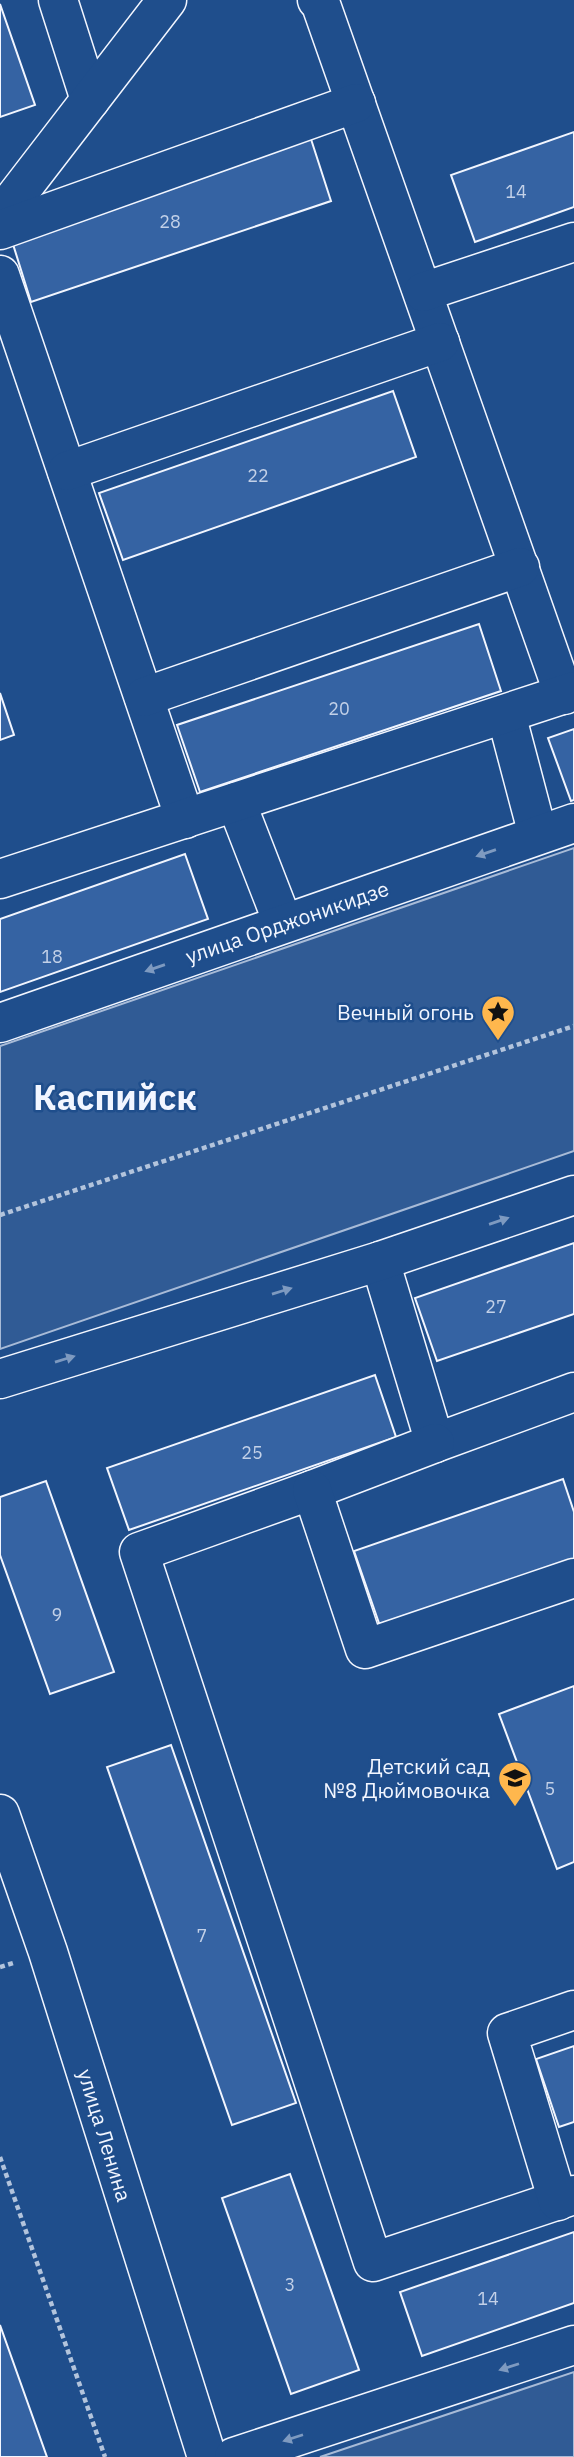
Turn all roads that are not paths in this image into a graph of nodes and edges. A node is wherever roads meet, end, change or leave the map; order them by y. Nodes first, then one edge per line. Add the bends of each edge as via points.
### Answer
1 (58, 0) edge
2 (167, 0) edge
3 (319, 1) edge
4 (90, 100) junction
5 (356, 103) junction
6 (0, 217) edge
7 (0, 230) edge
8 (574, 242) edge
9 (0, 275) edge
10 (423, 292) junction
11 (440, 342) junction
12 (67, 471) junction
13 (520, 568) junction
14 (569, 693) edge
15 (144, 697) junction
16 (506, 714) junction
17 (236, 802) junction
18 (185, 819) junction
19 (574, 823) edge
20 (538, 835) junction
21 (0, 879) edge
22 (283, 923) junction
23 (0, 1023) edge
24 (574, 1195) edge
25 (380, 1261) junction
26 (0, 1379) edge
27 (574, 1392) edge
28 (435, 1443) junction
29 (313, 1490) junction
30 (574, 1578) edge
31 (0, 1814) edge
32 (574, 2010) edge
33 (566, 2198) edge
34 (574, 2345) edge
35 (207, 2457) edge
36 (234, 2457) edge

1 - 4 street
2 - 4 street
3 - 5 street
4 - 6 street
5 - 7 street
5 - 10 street
8 - 10 street
9 - 12 street
10 - 11 street
11 - 12 street
11 - 13 street
12 - 15 street
13 - 14 street
13 - 15 street
14 - 16 street
15 - 18 street
16 - 17 street
16 - 20 street
17 - 18 street
17 - 22 street
18 - 21 street
19 - 20 street, улица Орджоникидзе
20 -> 22 street, улица Орджоникидзе
22 -> 23 street, улица Орджоникидзе
25 -> 24 street
26 -> 25 street
25 - 28 street
27 - 28 street
28 - 29 street
29 - 30 street via 365,1649
29 - 33 street via 139,1552 373,2262
31 - 35 street, улица Ленина
32 - 33 street via 508,2033
34 -> 36 street

